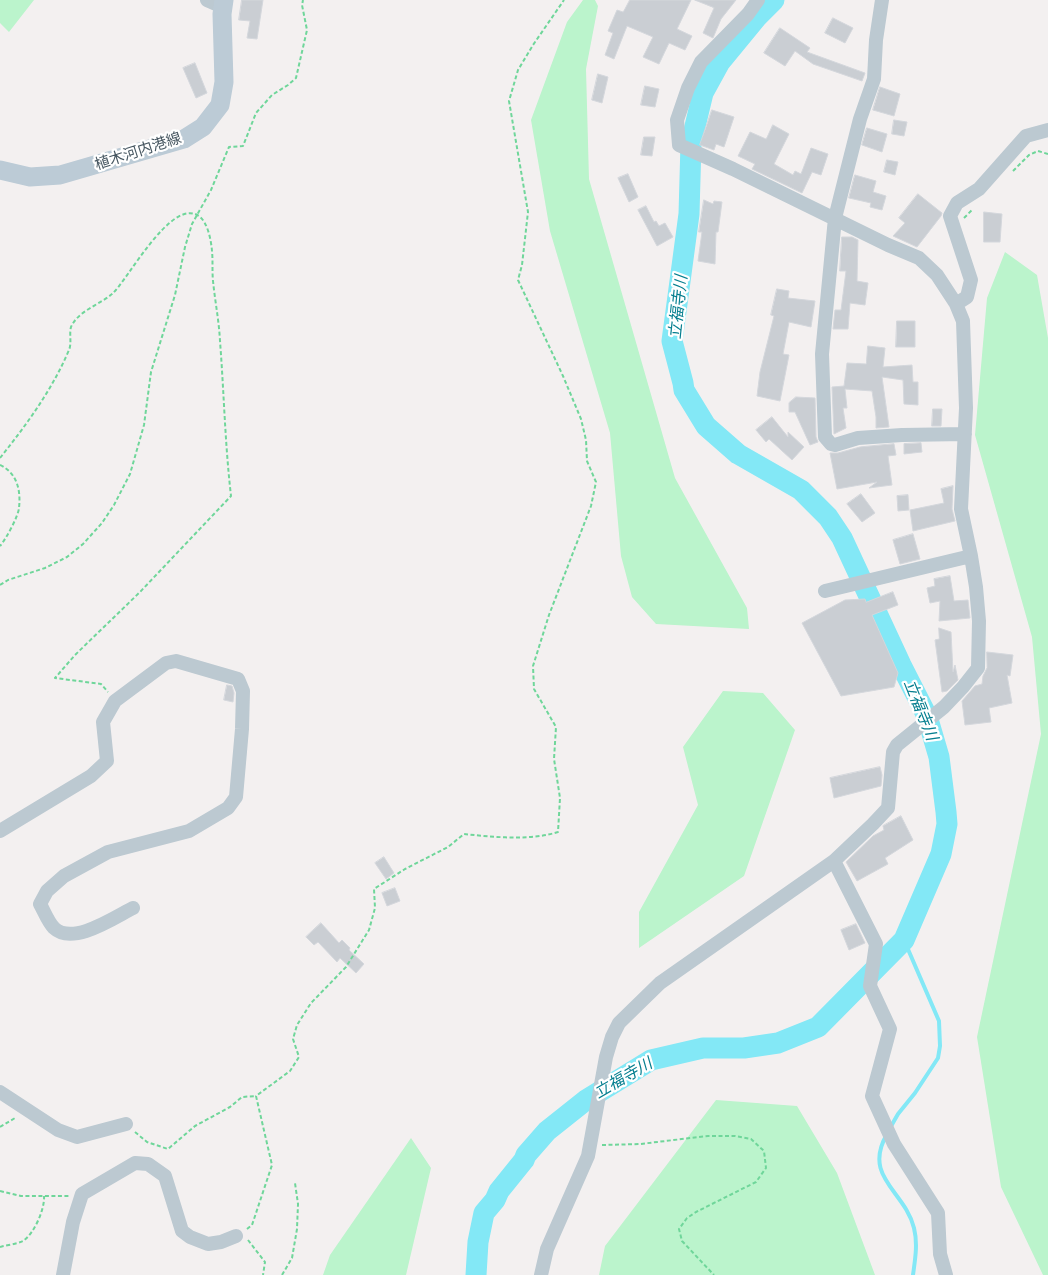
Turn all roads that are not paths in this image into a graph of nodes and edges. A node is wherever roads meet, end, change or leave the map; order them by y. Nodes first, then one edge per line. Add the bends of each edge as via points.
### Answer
1 (758, 0) edge
2 (882, 0) edge
3 (218, 2) edge
4 (1048, 130) edge
5 (0, 170) edge
6 (835, 218) junction
7 (956, 304) junction
8 (965, 434) junction
9 (971, 556) junction
10 (825, 591) dead end
11 (0, 831) edge
12 (834, 861) junction
13 (134, 908) dead end
14 (0, 1092) edge
15 (126, 1124) road end
16 (239, 1234) road end
17 (63, 1275) edge
18 (540, 1275) edge
19 (946, 1275) edge

1 - 6 street via 701,62 677,120 679,144
2 - 6 street via 874,79 860,119
3 - 5 main road, 植木河内港線 via 222,14 224,82 220,105 203,127 184,138 60,175 30,176
4 - 7 street via 1026,136 979,189 956,203 950,216 971,280 967,297
6 - 7 street via 919,258 937,275
6 - 8 street via 822,354 827,441 835,445 858,438
7 - 8 street via 963,321
8 - 9 street via 961,509
9 - 10 street
9 - 12 street via 979,621 978,668 944,707 897,745 893,752 888,808
11 - 13 street via 91,776 107,761 103,722 115,701 166,663 176,661 238,679 243,691 236,797 228,808 189,831 108,852 64,876 47,891 40,904 54,928 68,934 88,931
12 - 18 street via 660,983 619,1023 606,1057 588,1156 547,1249
12 - 19 street via 876,944 870,986 890,1029 872,1096 892,1140 938,1213 940,1254
14 - 15 street via 58,1130 77,1137
16 - 17 street via 208,1244 190,1237 182,1231 165,1176 148,1164 135,1163 82,1194

